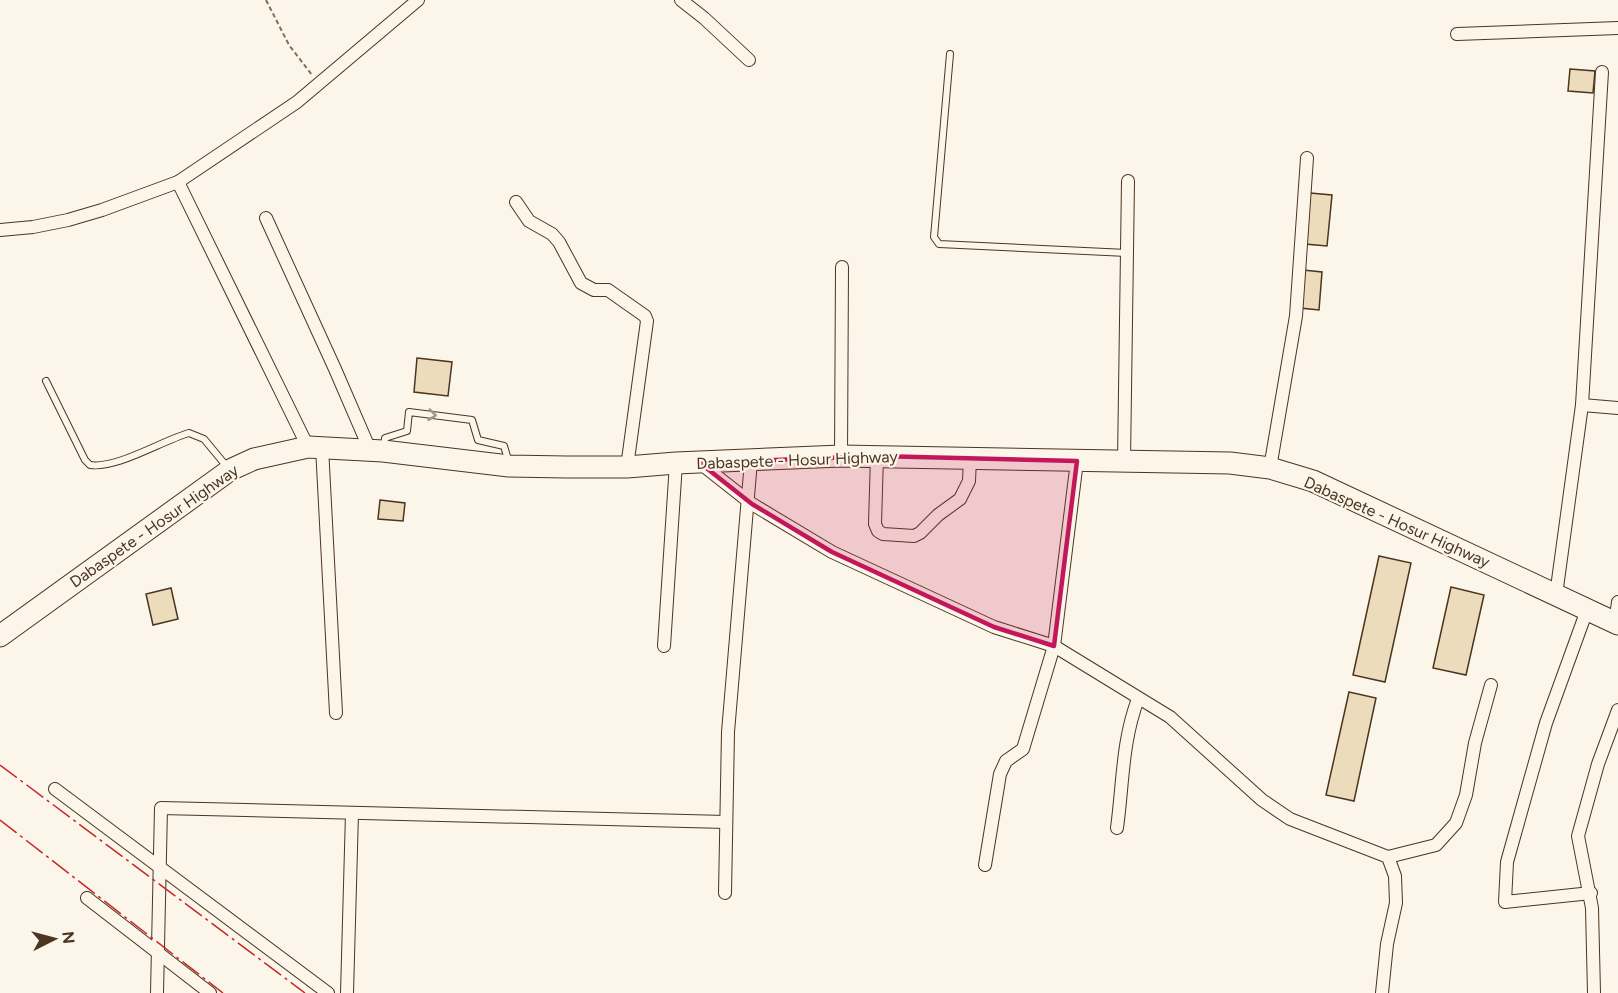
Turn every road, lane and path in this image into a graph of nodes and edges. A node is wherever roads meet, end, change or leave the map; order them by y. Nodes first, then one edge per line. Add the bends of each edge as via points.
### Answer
1 (266, 0) edge
2 (418, 0) edge
3 (681, 0) edge
4 (1618, 28) edge
5 (1457, 34) dead end
6 (950, 54) dead end
7 (748, 60) dead end
8 (1602, 72) dead end
9 (319, 84) junction
10 (1307, 158) dead end
11 (1128, 181) dead end
12 (178, 182) junction
13 (516, 202) dead end
14 (266, 218) dead end
15 (0, 230) edge
16 (1127, 253) junction
17 (842, 267) dead end
18 (46, 381) dead end
19 (1582, 405) junction
20 (1618, 408) edge
21 (315, 447) junction
22 (377, 451) junction
23 (841, 456) junction
24 (877, 456) junction
25 (970, 459) junction
26 (752, 460) junction
27 (1077, 461) junction
28 (1124, 461) junction
29 (676, 463) junction
30 (700, 463) junction
31 (509, 466) junction
32 (627, 467) junction
33 (1270, 468) junction
34 (230, 470) junction
35 (1556, 595) junction
36 (1618, 602) edge
37 (1587, 609) junction
38 (1617, 624) edge
39 (0, 636) edge
40 (664, 646) dead end
41 (1054, 646) junction
42 (1491, 685) dead end
43 (1138, 699) junction
44 (1618, 710) edge
45 (336, 713) dead end
46 (55, 789) dead end
47 (352, 813) junction
48 (726, 822) junction
49 (1117, 828) dead end
50 (1388, 857) junction
51 (985, 865) dead end
52 (160, 867) junction
53 (725, 893) dead end
54 (1591, 893) junction
55 (87, 898) dead end
56 (158, 952) junction
57 (157, 993) edge
58 (210, 993) edge
59 (328, 993) edge
60 (347, 993) edge
61 (1382, 993) edge
62 (1594, 993) edge

1 - 9 path via 289,45
2 - 9 street
3 - 7 street
4 - 5 street
6 - 16 lane via 935,241
8 - 19 street
9 - 12 street
10 - 33 street via 1296,316
11 - 16 street
12 - 15 street via 68,220
12 - 21 street
13 - 32 street via 529,221 559,242 580,283 594,290 608,290 645,316
14 - 22 street
16 - 28 street
17 - 23 street
18 - 34 lane via 90,465 124,459 189,433 204,439
19 - 20 street
19 - 35 street
21 - 22 highway, Dabaspete - Hosur Highway
21 - 34 highway, Dabaspete - Hosur Highway via 254,459
21 - 45 street
22 - 31 highway, Dabaspete - Hosur Highway
22 -> 31 lane via 385,438 407,431 409,412 472,420 478,440 504,446
23 - 24 highway, Dabaspete - Hosur Highway
23 - 26 highway, Dabaspete - Hosur Highway
24 - 25 highway, Dabaspete - Hosur Highway
24 - 25 street via 878,531 914,536 960,499 969,481
25 - 27 highway, Dabaspete - Hosur Highway
26 - 30 highway, Dabaspete - Hosur Highway
26 - 48 street via 728,732
27 - 28 highway, Dabaspete - Hosur Highway
27 - 41 street
28 - 33 highway, Dabaspete - Hosur Highway via 1230,462
29 - 30 highway, Dabaspete - Hosur Highway
29 - 32 highway, Dabaspete - Hosur Highway
29 - 40 street
30 - 41 street via 752,504 832,552 994,627
31 - 32 highway, Dabaspete - Hosur Highway
33 - 35 highway, Dabaspete - Hosur Highway via 1313,481
34 - 39 highway, Dabaspete - Hosur Highway
35 - 37 highway, Dabaspete - Hosur Highway
36 - 38 street
37 - 38 highway, Dabaspete - Hosur Highway
37 - 54 street via 1546,723 1516,827 1507,861 1505,902
41 - 43 street
41 - 51 street via 1023,749 1006,761 1000,774
42 - 50 street via 1466,795 1455,823 1436,845
43 - 49 street via 1124,750
43 - 50 street via 1170,717 1262,800 1290,819
44 - 54 street via 1578,836
46 - 52 street
47 - 48 street
47 - 52 street via 161,808
47 - 60 street
48 - 53 street
50 - 61 street via 1395,876 1396,903
52 - 56 street
52 - 59 street
54 - 62 street
55 - 56 street
56 - 57 street
56 - 58 street

